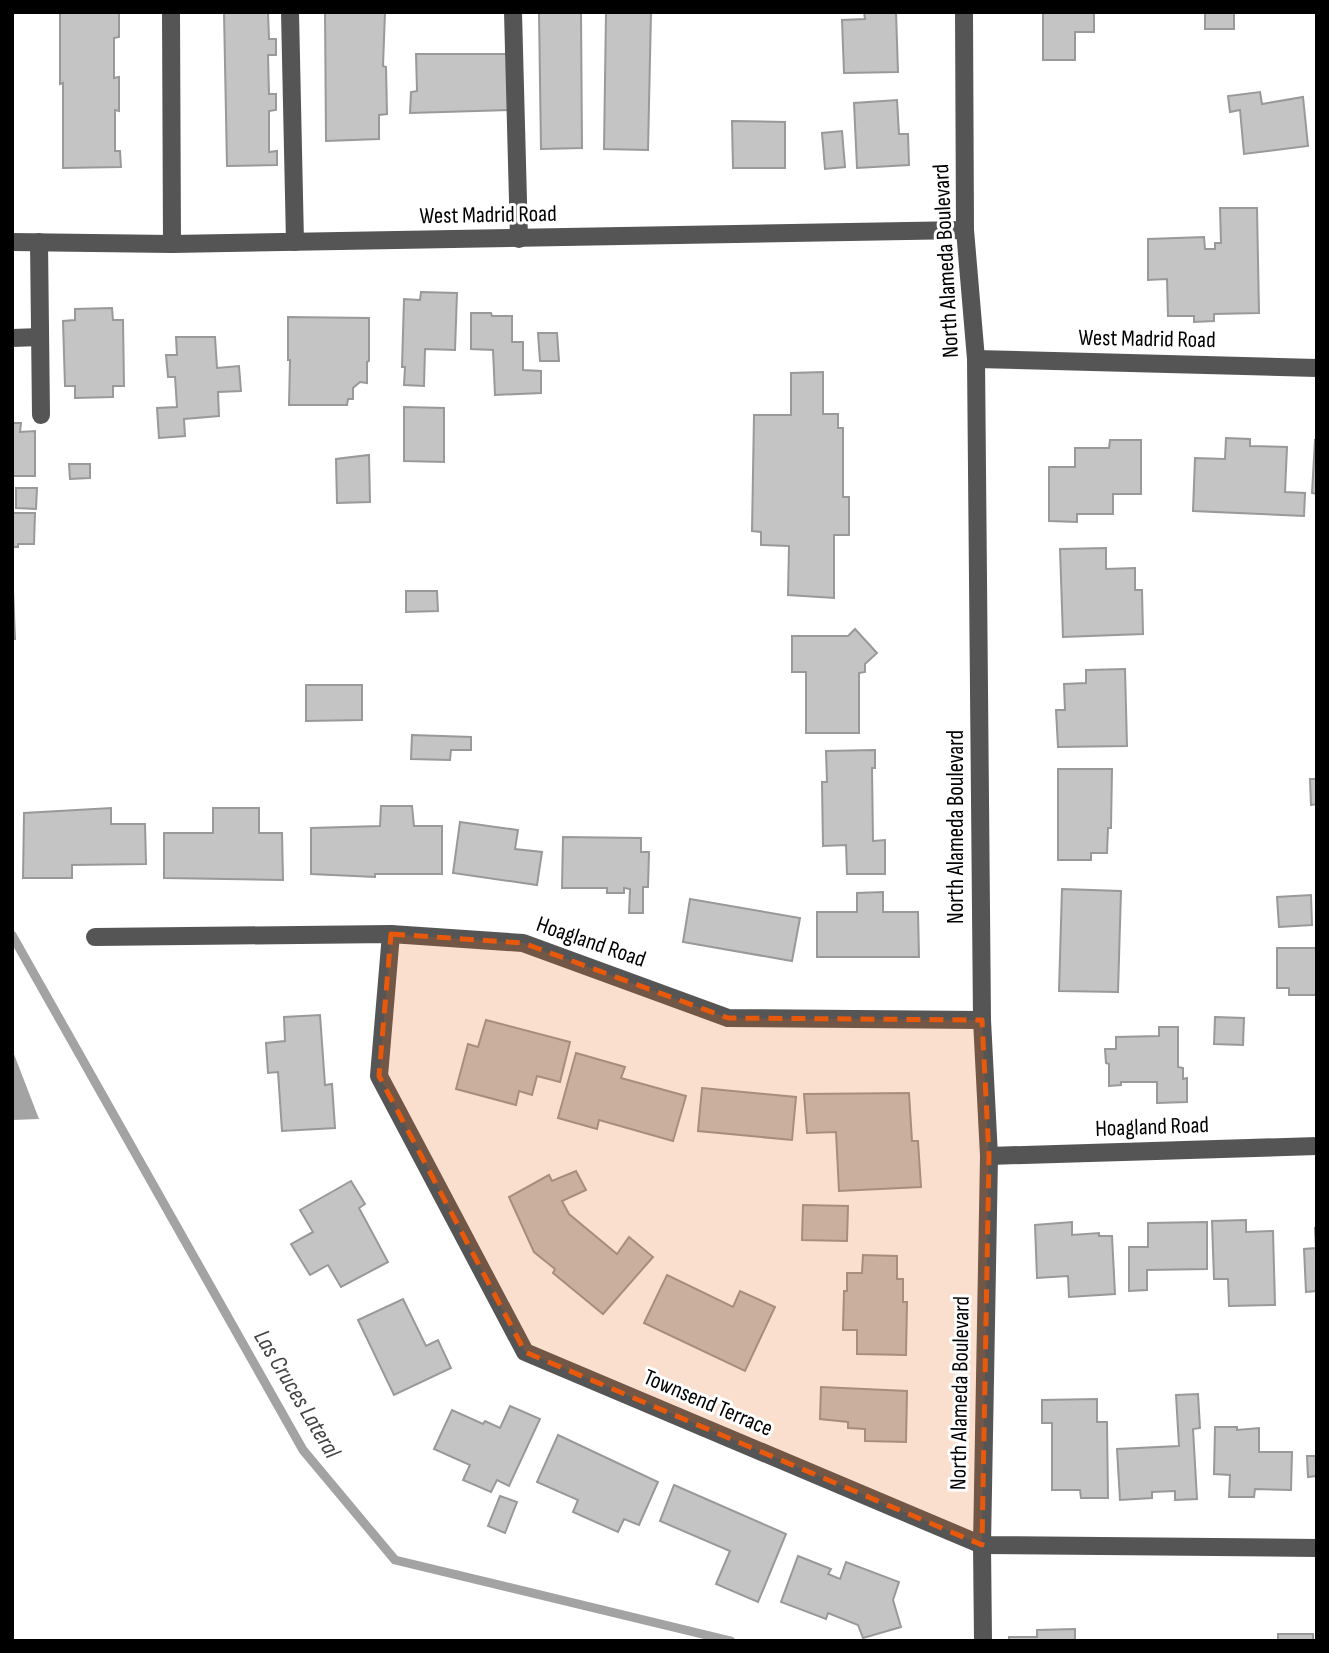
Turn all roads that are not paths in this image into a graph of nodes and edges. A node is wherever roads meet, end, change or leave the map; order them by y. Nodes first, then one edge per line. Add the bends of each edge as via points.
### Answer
1 (171, 12) edge
2 (290, 12) edge
3 (513, 12) edge
4 (964, 12) edge
5 (965, 230) junction
6 (519, 239) junction
7 (12, 242) edge
8 (39, 242) junction
9 (295, 242) junction
10 (172, 244) junction
11 (40, 337) junction
12 (12, 338) edge
13 (976, 359) junction
14 (1317, 368) edge
15 (41, 415) dead end
16 (391, 934) junction
17 (94, 937) dead end
18 (982, 1020) junction
19 (1317, 1146) edge
20 (989, 1156) junction
21 (982, 1545) junction
22 (1317, 1548) edge
23 (983, 1641) edge

1 - 10 street
2 - 9 street
3 - 6 street
4 - 5 street, North Alameda Boulevard
5 - 6 street, West Madrid Road
5 - 13 street, North Alameda Boulevard
6 - 9 street, West Madrid Road
7 - 8 street, West Madrid Road
8 - 10 street, West Madrid Road
8 - 11 street
9 - 10 street, West Madrid Road
11 - 12 street
11 - 15 street
13 - 14 street, West Madrid Road
13 - 18 street, North Alameda Boulevard
16 - 17 street, Hoagland Road
16 - 18 street, Hoagland Road via 523,943 728,1018
16 - 21 street, Townsend Terrace via 379,1076 525,1352
18 - 20 street, North Alameda Boulevard
19 - 20 street, Hoagland Road
20 - 21 street, North Alameda Boulevard
21 - 22 street, Townsend Terrace
21 - 23 street, North Alameda Boulevard

